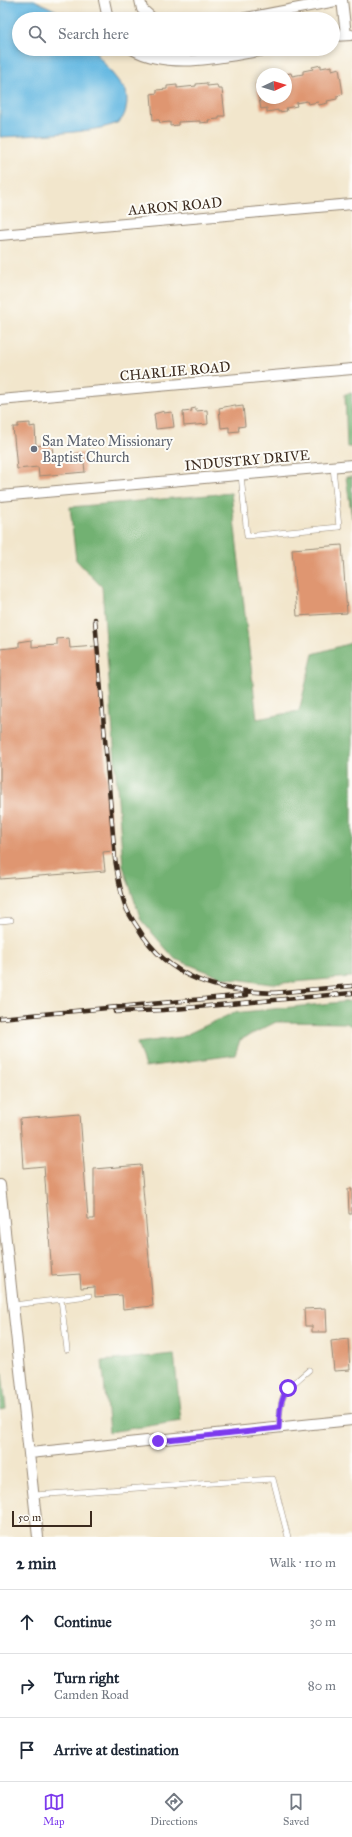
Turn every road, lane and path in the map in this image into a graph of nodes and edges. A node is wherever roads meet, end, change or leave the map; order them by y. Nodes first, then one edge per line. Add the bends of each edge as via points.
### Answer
1 (104, 0) edge
2 (140, 0) edge
3 (342, 0) edge
4 (107, 12) edge
5 (145, 12) edge
6 (281, 12) edge
7 (349, 35) edge
8 (151, 56) edge
9 (223, 56) edge
10 (352, 204) edge
11 (0, 235) edge
12 (352, 370) edge
13 (0, 400) edge
14 (352, 465) edge
15 (333, 467) junction
16 (241, 475) junction
17 (0, 496) edge
18 (11, 920) dead end
19 (0, 921) edge
20 (0, 1185) edge
21 (89, 1296) dead end
22 (61, 1300) junction
23 (13, 1304) junction
24 (67, 1350) dead end
25 (309, 1370) dead end
26 (352, 1420) edge
27 (279, 1428) junction
28 (30, 1453) junction
29 (34, 1495) junction
30 (38, 1537) edge
31 (288, 1537) edge

1 - 4 street
2 - 5 street
3 - 6 street
3 - 7 street
8 - 9 street via 186,60
10 - 11 street, AARON ROAD
12 - 13 street, CHARLIE ROAD
14 - 15 street, INDUSTRY DRIVE
15 - 16 street, INDUSTRY DRIVE
15 - 16 lane via 340,527 247,536
16 - 17 street, INDUSTRY DRIVE
18 - 19 lane
20 - 23 street
21 - 22 lane
22 - 23 lane
22 - 24 lane
23 - 28 street
25 - 27 lane via 282,1396
26 - 27 street
27 - 28 street
28 - 29 street
29 - 30 street
29 - 31 lane via 273,1479

